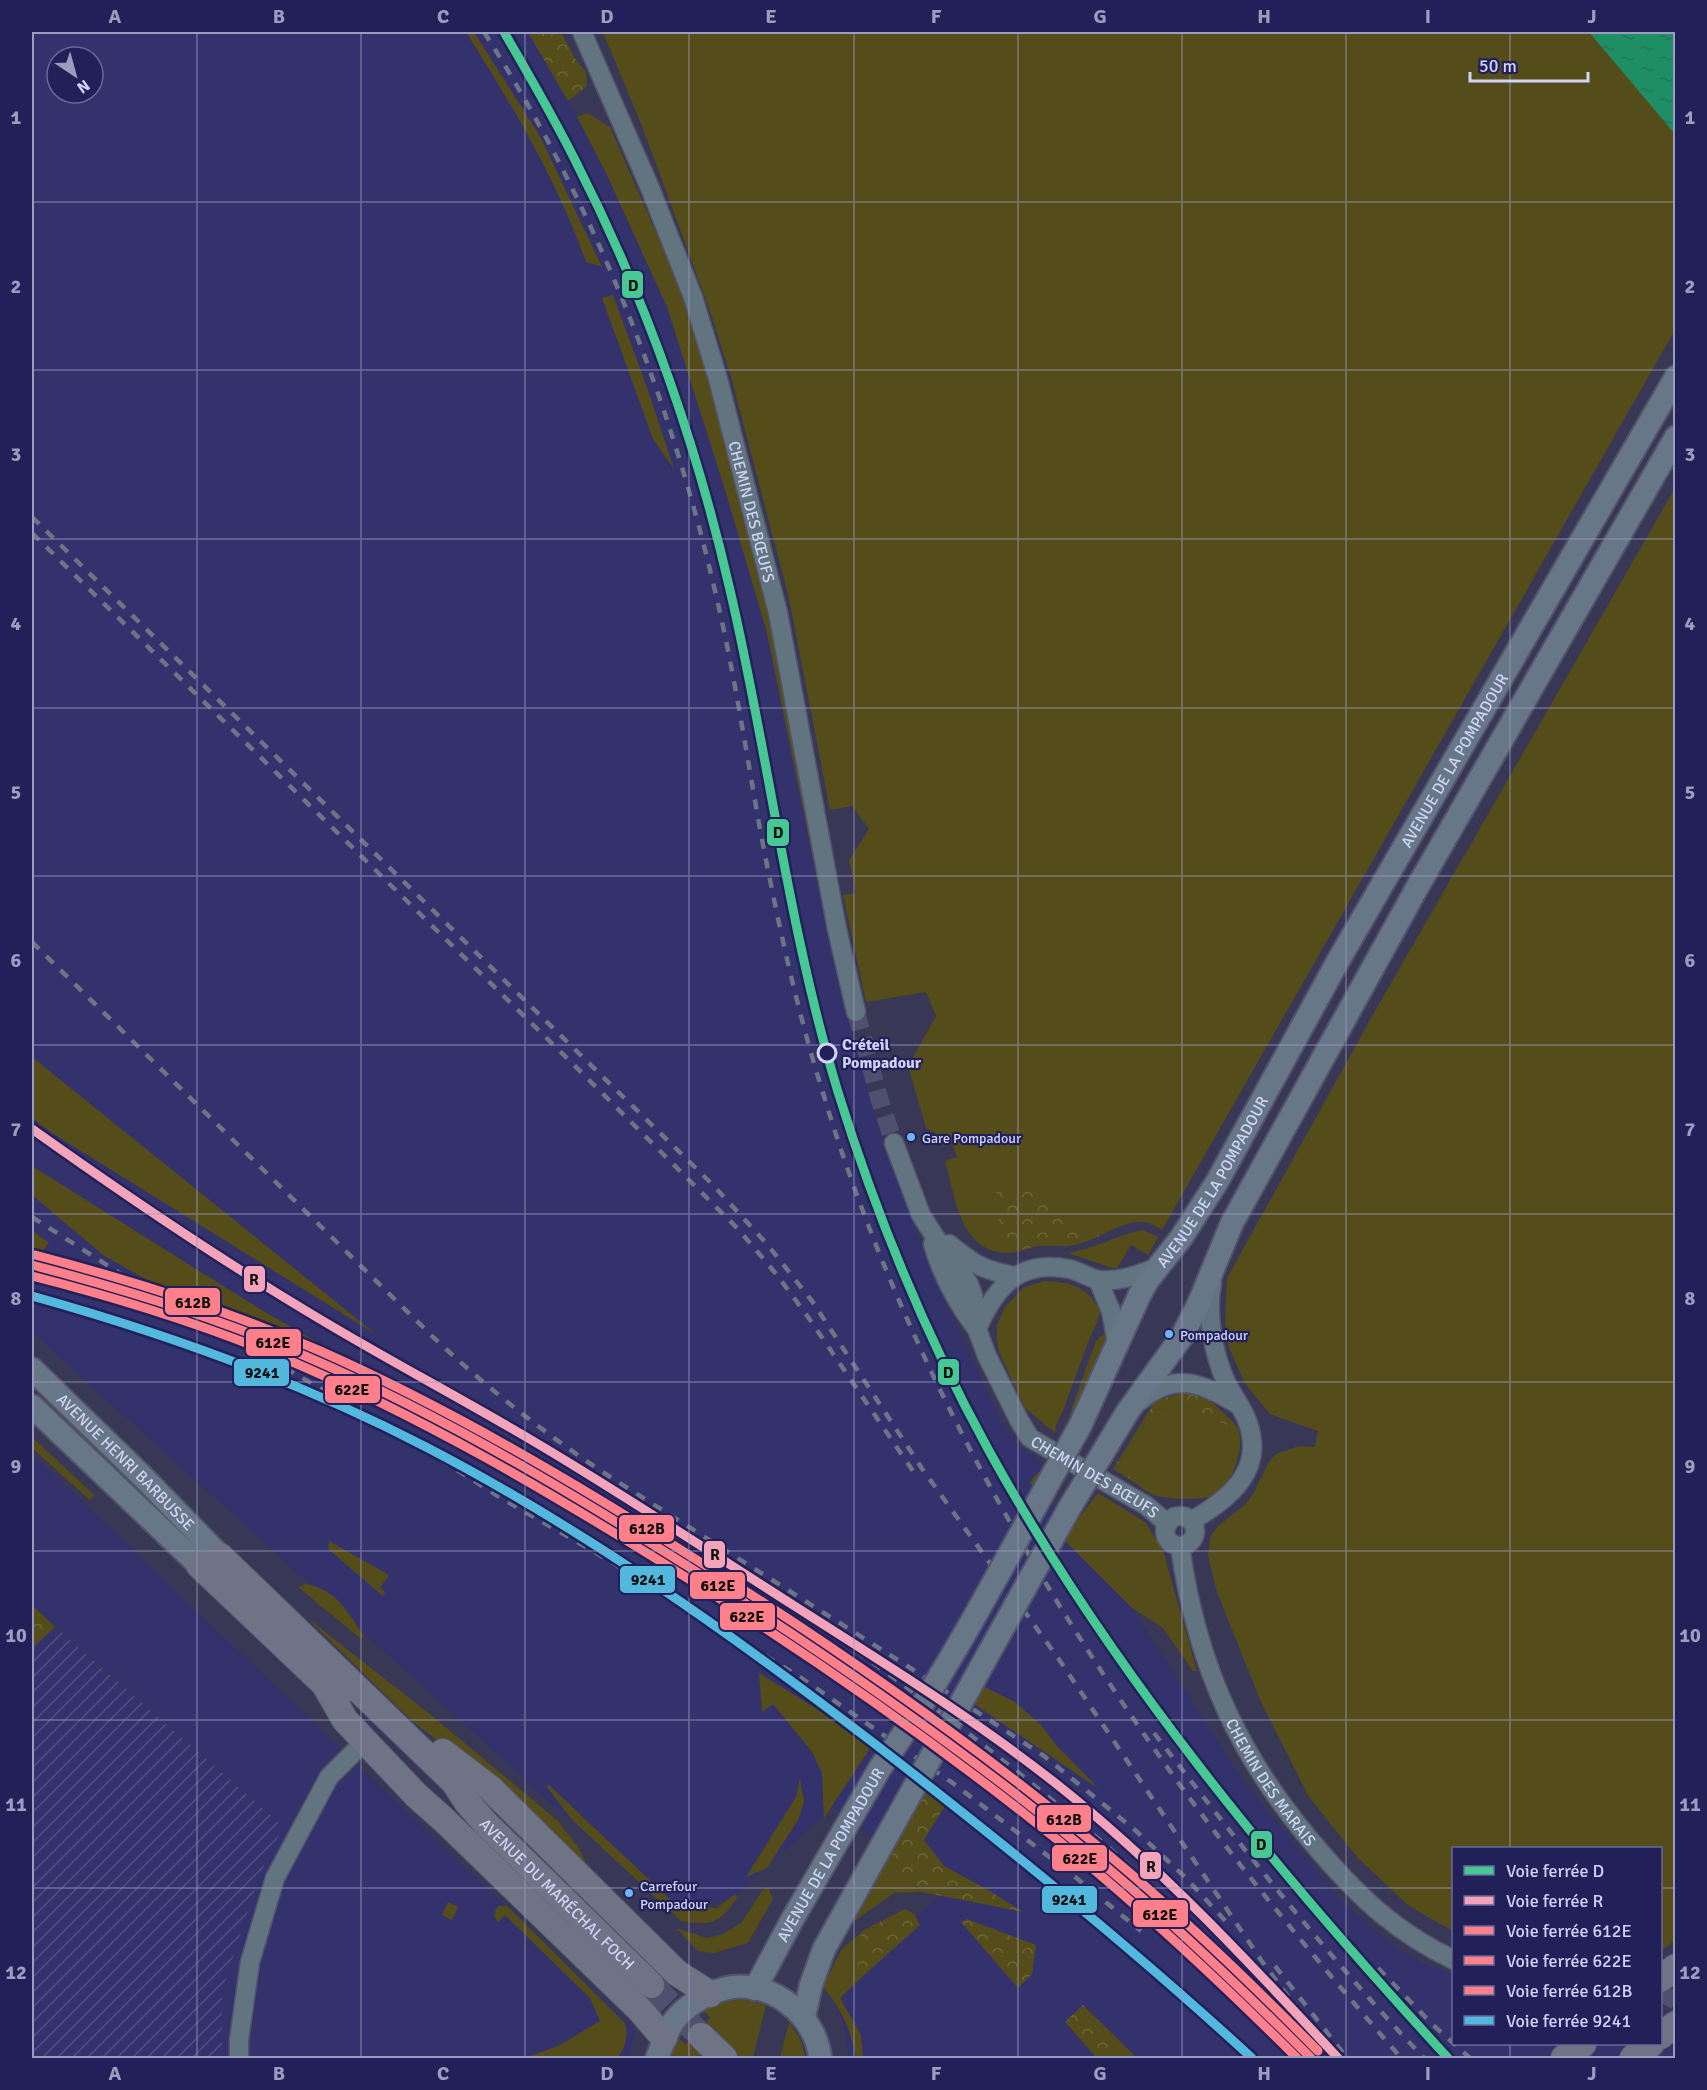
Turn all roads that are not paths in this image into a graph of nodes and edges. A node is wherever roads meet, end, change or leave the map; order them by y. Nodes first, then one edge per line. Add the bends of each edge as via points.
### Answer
1 (582, 32) edge
2 (1676, 377) edge
3 (1676, 437) edge
4 (856, 1012) tunnel mouth
5 (894, 1143) tunnel mouth
6 (929, 1228) junction
7 (1217, 1260) junction
8 (1158, 1267) junction
9 (1015, 1276) junction
10 (1098, 1280) junction
11 (977, 1329) junction
12 (1117, 1343) junction
13 (32, 1369) edge
14 (1239, 1405) junction
15 (32, 1406) edge
16 (1128, 1411) junction
17 (1191, 1521) junction
18 (1168, 1524) junction
19 (1180, 1546) junction
20 (209, 1561) junction
21 (326, 1687) junction
22 (403, 1732) junction
23 (365, 1740) junction
24 (467, 1802) junction
25 (1452, 1959) edge
26 (1676, 1967) edge
27 (1662, 1978) edge
28 (651, 1985) tunnel mouth
29 (755, 1989) junction
30 (710, 1994) junction
31 (804, 2017) junction
32 (1676, 2024) edge
33 (1662, 2034) edge
34 (701, 2036) tunnel mouth
35 (1580, 2045) edge
36 (1648, 2045) edge
37 (660, 2048) edge
38 (239, 2058) edge
39 (724, 2058) edge
40 (820, 2058) edge
41 (1564, 2058) edge
42 (1632, 2058) edge

1 - 4 street, CHEMIN DES BŒUFS via 650,188 718,379 774,594
2 - 8 main road, AVENUE DE LA POMPADOUR via 1338,962 1217,1182
3 - 7 main road, AVENUE DE LA POMPADOUR via 1412,896 1232,1223
5 - 6 street, CHEMIN DES BŒUFS
6 - 9 street, CHEMIN DES BŒUFS via 971,1263
6 - 11 street, CHEMIN DES BŒUFS via 937,1259 958,1305
7 - 14 street via 1210,1296 1211,1318 1217,1356
7 - 16 main road, AVENUE DE LA POMPADOUR via 1183,1335
8 - 10 street, CHEMIN DES BŒUFS via 1127,1278
8 - 12 main road, AVENUE DE LA POMPADOUR via 1140,1294
9 - 10 street, CHEMIN DES BŒUFS via 1047,1267 1070,1269
9 - 11 street, CHEMIN DES BŒUFS via 994,1296
10 - 12 street via 1111,1311
11 - 18 street, CHEMIN DES BŒUFS via 993,1371 1030,1438 1147,1506
12 - 29 main road, AVENUE DE LA POMPADOUR, bridge via 1080,1426 977,1613 880,1768
13 - 20 main road, AVENUE HENRI BARBUSSE via 164,1498
14 - 16 street via 1210,1388 1186,1381 1152,1391
14 - 17 street via 1251,1435 1245,1474 1227,1498
15 - 20 main road, AVENUE HENRI BARBUSSE
16 - 31 main road, AVENUE DE LA POMPADOUR, bridge via 1070,1507 824,1949
17 - 18 street via 1179,1516
17 - 19 street via 1194,1537
18 - 19 street via 1169,1540
19 - 25 street, CHEMIN DES MARAIS via 1190,1606 1212,1678 1272,1792 1300,1829 1379,1913 1416,1940
20 - 21 highway
20 - 22 highway, AVENUE DU MARÉCHAL FOCH
21 - 23 highway via 345,1720
21 - 24 highway via 447,1796
22 - 24 highway, AVENUE DU MARÉCHAL FOCH via 454,1782
22 - 30 highway via 424,1738 490,1788 677,1973
23 - 37 highway via 416,1795 640,2010
23 - 38 street via 329,1777 275,1878 250,1962
24 - 28 highway, AVENUE DU MARÉCHAL FOCH
26 - 27 highway
29 - 30 main road via 734,1987
29 - 31 main road via 792,2006
30 - 37 main road via 675,2020
31 - 40 main road
32 - 33 highway
34 - 39 highway
35 - 41 highway
36 - 42 highway

